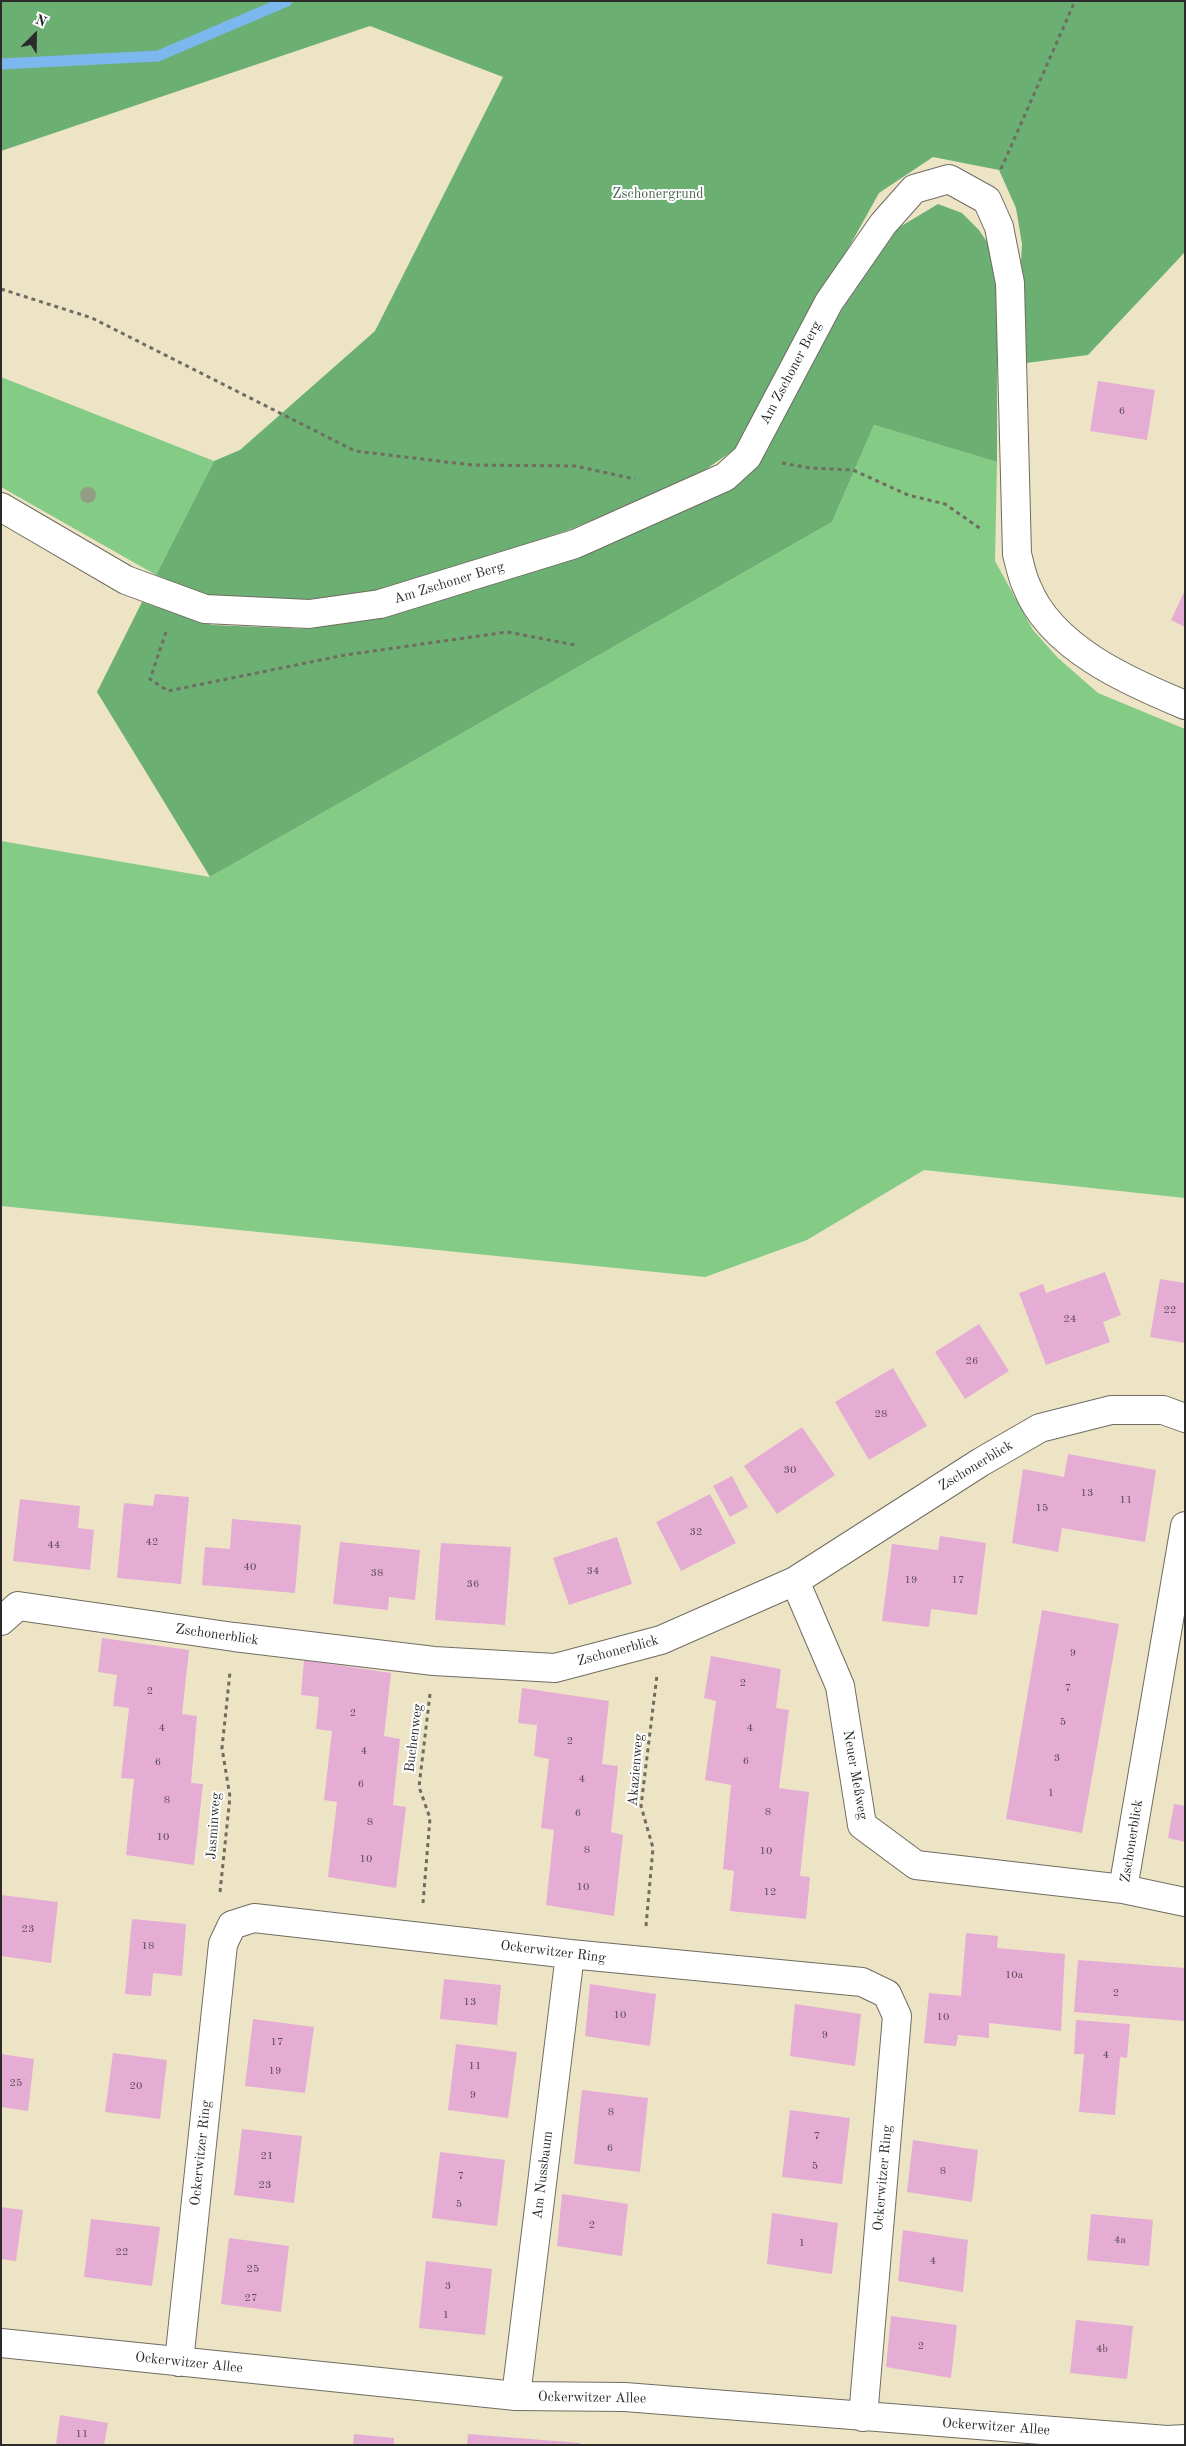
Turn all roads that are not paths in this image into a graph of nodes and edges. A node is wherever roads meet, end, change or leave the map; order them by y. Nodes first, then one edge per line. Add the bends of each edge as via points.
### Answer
1 (1, 507) edge
2 (1185, 705) edge
3 (1185, 1418) edge
4 (1185, 1526) edge
5 (795, 1582) junction
6 (1, 1621) edge
7 (1123, 1888) junction
8 (1185, 1902) edge
9 (570, 1954) junction
10 (1, 2343) edge
11 (178, 2362) junction
12 (516, 2396) junction
13 (863, 2417) junction
14 (1185, 2439) edge

1 - 2 street, Am Zschoner Berg via 126,580 205,609 309,614 380,604 576,544 725,477 747,456 829,302 883,224 914,189 949,179 987,200 999,227 1010,283 1017,554 1027,588 1045,618 1070,642 1125,680
3 - 5 street, Zschonerblick via 1163,1410 1111,1410 1040,1428 981,1462
4 - 7 street, Zschonerblick
5 - 6 street, Zschonerblick via 661,1640 555,1668 434,1661 234,1638 18,1606
5 - 7 street, Neuer Meßweg via 840,1686 862,1825 916,1865
7 - 8 street, Zschonerblick
9 - 11 street, Ockerwitzer Ring via 254,1918 232,1925 223,1944
9 - 12 street, Am Nussbaum
9 - 13 street, Ockerwitzer Ring via 862,1982 887,1994 897,2016
10 - 11 street, Ockerwitzer Allee
11 - 12 street, Ockerwitzer Allee
12 - 13 street, Ockerwitzer Allee via 624,2397
13 - 14 street, Ockerwitzer Allee

